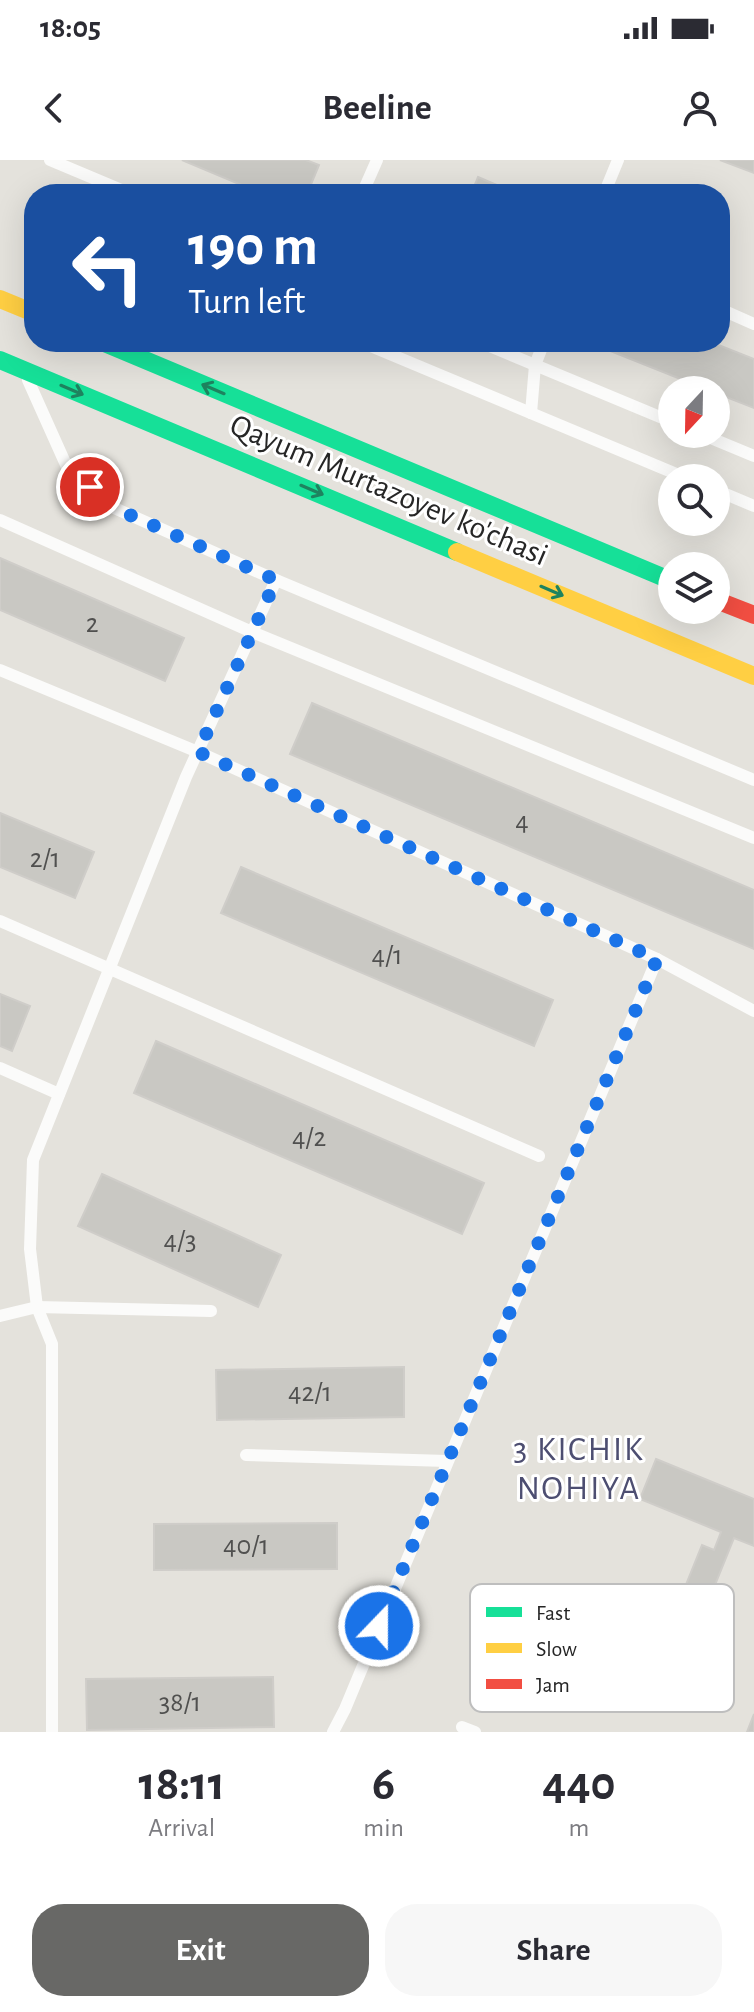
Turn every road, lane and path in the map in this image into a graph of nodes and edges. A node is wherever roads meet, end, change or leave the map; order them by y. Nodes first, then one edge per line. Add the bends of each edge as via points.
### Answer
1 (50, 160) edge
2 (377, 160) edge
3 (618, 160) edge
4 (107, 184) edge
5 (366, 184) edge
6 (608, 184) edge
7 (0, 299) edge
8 (24, 309) edge
9 (730, 313) edge
10 (754, 324) edge
11 (126, 352) edge
12 (385, 352) edge
13 (504, 352) edge
14 (540, 352) edge
15 (0, 360) edge
16 (535, 365) junction
17 (23, 370) junction
18 (531, 413) junction
19 (658, 416) edge
20 (730, 446) edge
21 (754, 456) edge
22 (658, 466) edge
23 (730, 496) edge
24 (754, 506) edge
25 (0, 520) edge
26 (658, 575) edge
27 (276, 580) junction
28 (730, 606) edge
29 (754, 615) edge
30 (252, 632) junction
31 (0, 670) edge
32 (754, 676) edge
33 (198, 752) junction
34 (754, 780) edge
35 (754, 838) edge
36 (0, 921) edge
37 (657, 959) junction
38 (109, 968) junction
39 (754, 1011) edge
40 (0, 1068) edge
41 (59, 1094) junction
42 (539, 1156) dead end
43 (37, 1307) junction
44 (211, 1311) dead end
45 (0, 1316) edge
46 (246, 1455) dead end
47 (447, 1461) junction
48 (52, 1732) edge
49 (333, 1732) edge

1 - 4 lane
2 - 5 lane
3 - 6 lane
7 - 8 street
9 - 10 lane
26 -> 11 street, Qayum Murtazoyev ko'chasi
12 - 18 lane
13 - 16 lane
14 - 16 lane
15 - 17 street, Qayum Murtazoyev ko'chasi
16 - 18 lane
16 - 19 lane
17 - 27 lane via 67,467 112,507
17 -> 32 street, Qayum Murtazoyev ko'chasi
18 - 22 lane
20 - 21 lane
23 - 24 lane
25 - 30 lane
27 - 30 lane
27 - 34 lane
28 - 29 street
30 - 33 lane
30 - 35 lane
31 - 33 lane
33 - 37 lane
33 - 38 lane
36 - 38 lane
37 - 39 lane
37 - 47 lane
38 - 41 lane
38 - 42 lane
40 - 41 lane
41 - 43 lane via 33,1160 30,1249
43 - 44 lane
43 - 45 lane
43 - 48 lane via 52,1344
46 - 47 lane
47 - 49 lane

